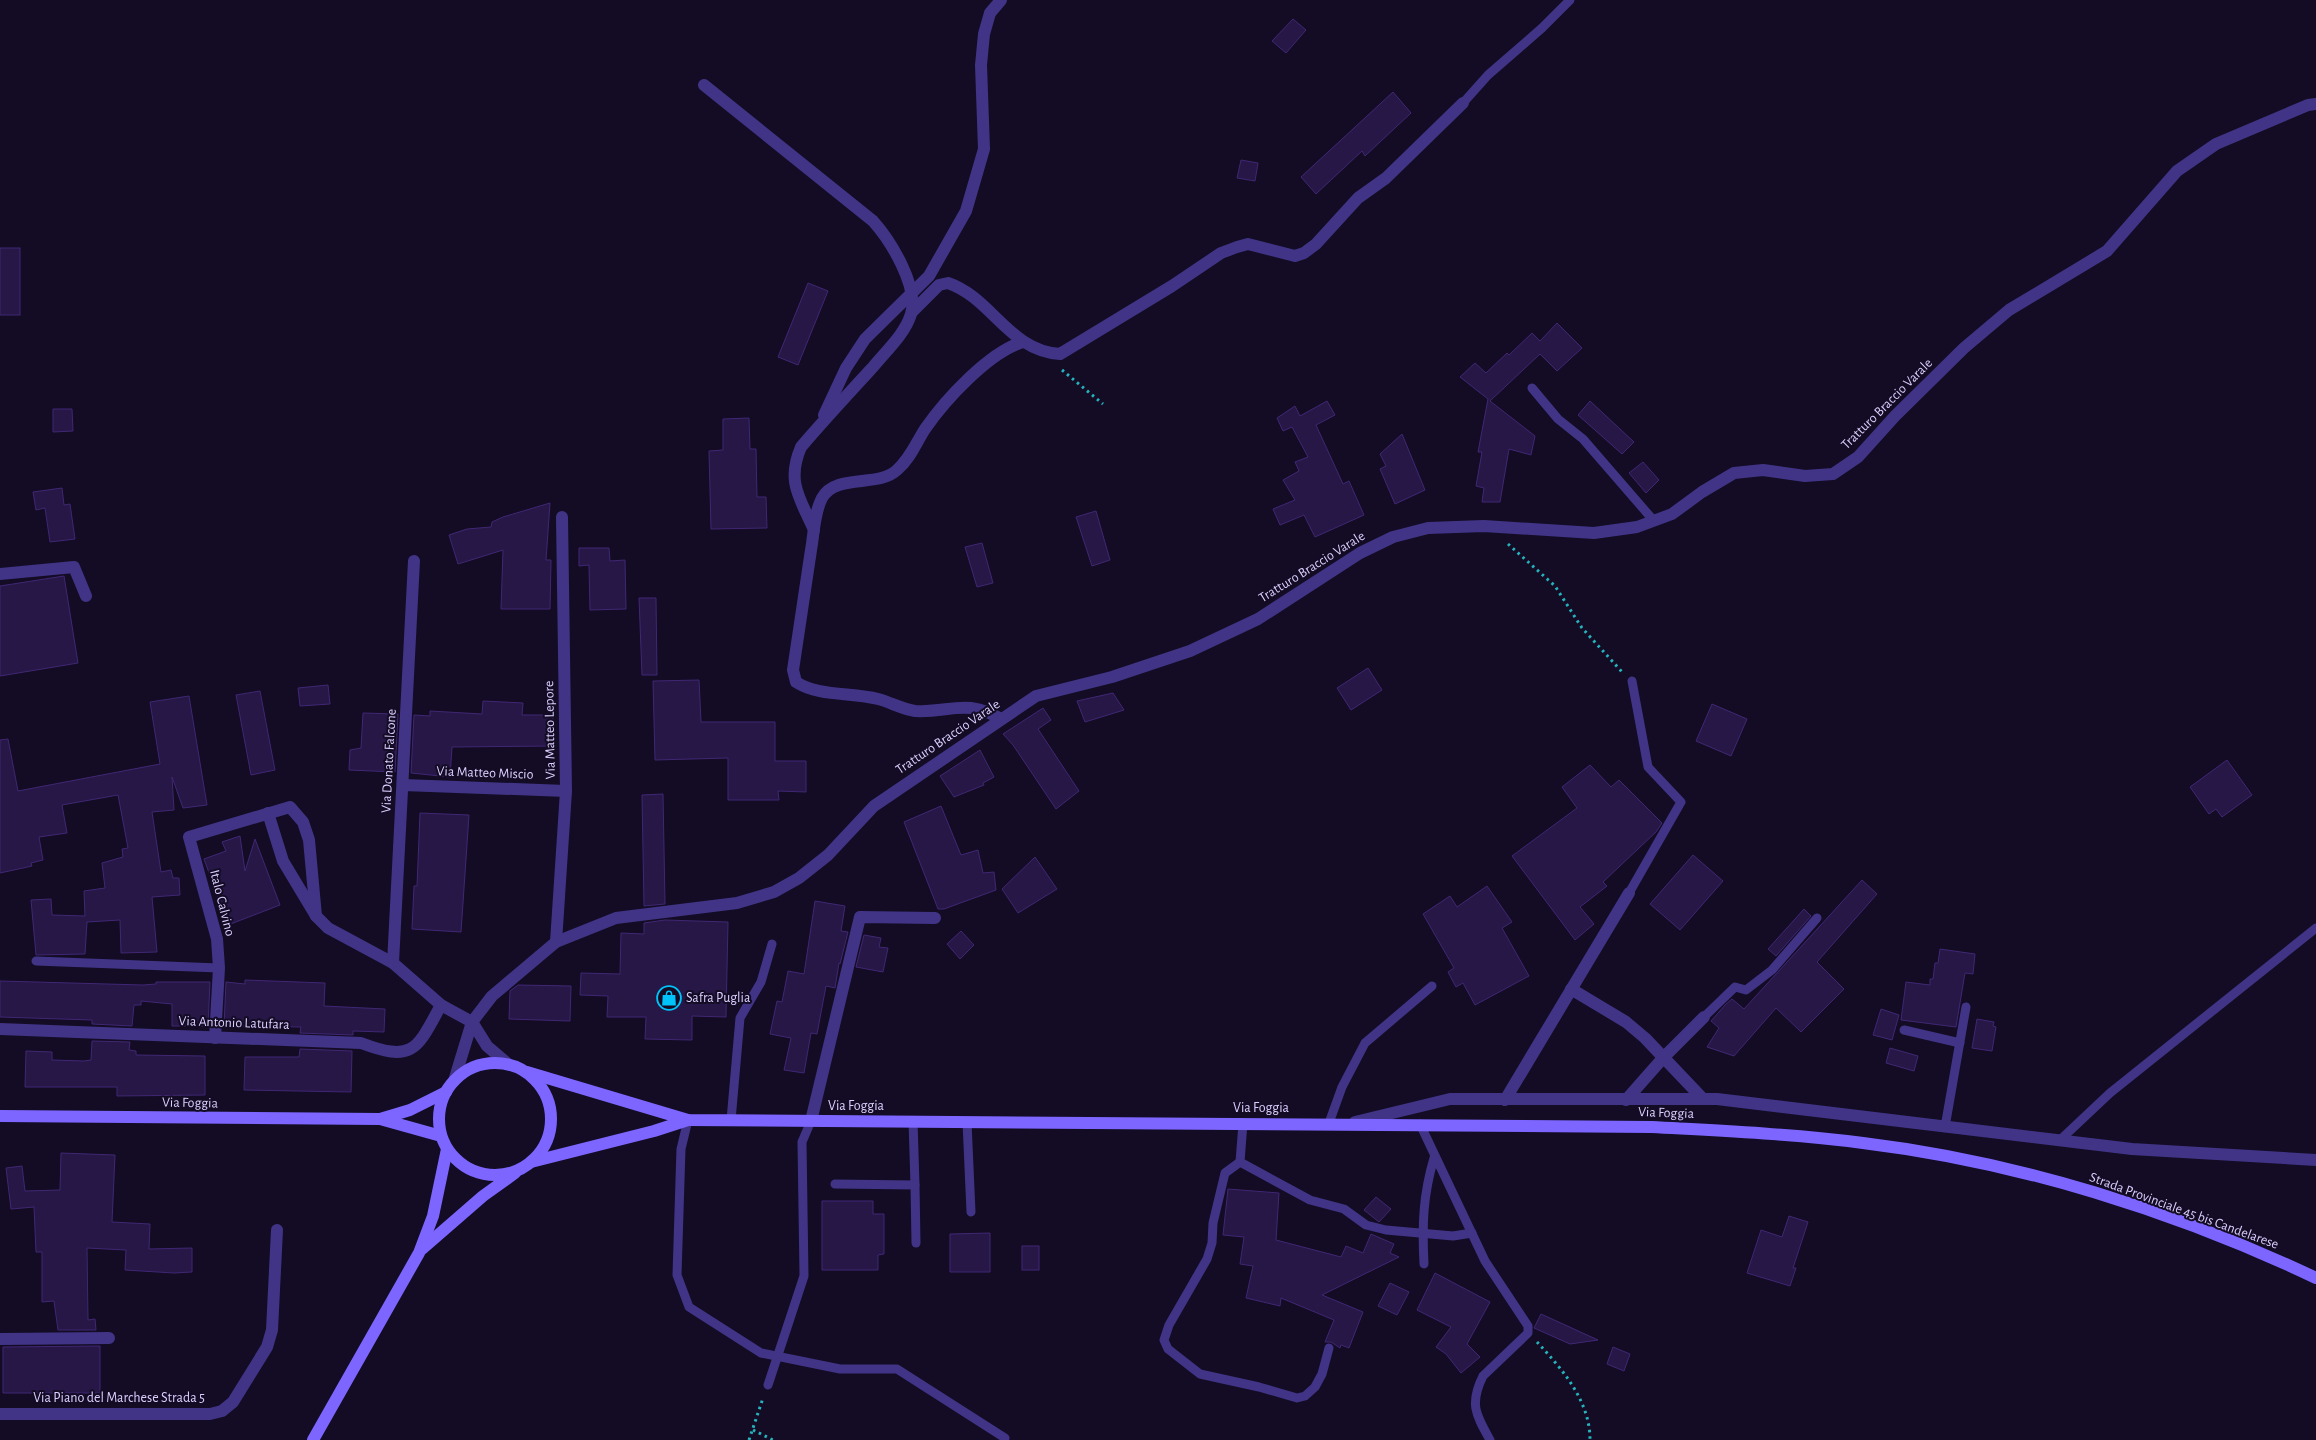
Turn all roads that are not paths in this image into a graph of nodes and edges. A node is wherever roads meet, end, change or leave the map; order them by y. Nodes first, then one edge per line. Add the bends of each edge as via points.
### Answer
1 (1001, 0) edge
2 (1570, 0) edge
3 (704, 85) dead end
4 (1463, 103) joint
5 (2316, 104) edge
6 (911, 295) junction
7 (912, 312) junction
8 (1023, 342) junction
9 (1532, 388) dead end
10 (820, 426) junction
11 (562, 517) dead end
12 (1654, 521) junction
13 (814, 530) junction
14 (414, 560) dead end
15 (0, 574) edge
16 (86, 596) dead end
17 (1632, 682) road end
18 (1001, 719) junction
19 (403, 785) junction
20 (566, 791) junction
21 (268, 813) junction
22 (1629, 893) joint
23 (316, 916) junction
24 (935, 918) dead end
25 (1817, 918) dead end
26 (2316, 928) edge
27 (556, 942) junction
28 (772, 944) dead end
29 (36, 961) dead end
30 (393, 963) junction
31 (219, 968) junction
32 (1432, 986) dead end
33 (1571, 989) junction
34 (441, 1004) junction
35 (1966, 1006) dead end
36 (1704, 1017) joint
37 (472, 1022) junction
38 (0, 1029) edge
39 (1904, 1030) dead end
40 (215, 1038) junction
41 (1960, 1043) junction
42 (1663, 1058) junction
43 (508, 1064) junction
44 (527, 1072) junction
45 (454, 1081) junction
46 (446, 1092) junction
47 (1703, 1099) junction
48 (1505, 1100) junction
49 (1626, 1100) junction
50 (0, 1116) edge
51 (380, 1119) junction
52 (688, 1120) junction
53 (730, 1120) junction
54 (811, 1121) junction
55 (913, 1121) junction
56 (967, 1122) junction
57 (1243, 1123) junction
58 (1329, 1124) junction
59 (1350, 1124) junction
60 (1420, 1124) junction
61 (1945, 1127) junction
62 (441, 1136) junction
63 (1833, 1140) joint
64 (2059, 1141) junction
65 (447, 1149) junction
66 (1434, 1158) junction
67 (2316, 1160) edge
68 (1240, 1162) junction
69 (526, 1165) junction
70 (835, 1184) dead end
71 (914, 1185) junction
72 (971, 1212) dead end
73 (276, 1230) dead end
74 (1423, 1232) junction
75 (1472, 1233) junction
76 (916, 1243) dead end
77 (419, 1253) junction
78 (1424, 1264) dead end
79 (2316, 1278) edge
80 (109, 1338) dead end
81 (0, 1339) edge
82 (1329, 1348) dead end
83 (777, 1357) junction
84 (768, 1386) road end
85 (0, 1414) edge
86 (1005, 1438) dead end
87 (313, 1440) edge
88 (1490, 1440) edge

1 - 6 street via 990,13 984,34 980,66 984,149 977,179 966,211 944,253
2 - 4 lane via 1488,75
3 - 6 street via 873,221 896,252 905,270
4 - 8 street via 1386,178 1358,198 1304,253 1295,256 1248,244 1237,247 1221,253 1060,354 1046,353
5 - 12 street, Tratturo Braccio Varale via 2216,144 2177,171 2107,251 2009,310 1964,348 1858,457 1833,474 1805,476 1763,470 1734,473 1672,514
6 - 7 street
6 - 10 street via 865,339 846,368
7 - 8 street via 939,285 948,283 964,291
7 - 10 street via 890,347
8 - 13 street via 1011,345 990,360 953,394 897,470 885,478 830,488 819,505
9 - 12 lane via 1558,419 1583,439
10 - 13 street via 801,447 794,464 794,485
11 - 20 street, Via Matteo Lepore
12 - 18 street, Tratturo Braccio Varale via 1637,527 1594,533 1484,526 1428,528 1393,537 1360,553 1258,619 1190,651 1112,677 1036,696
13 - 18 street via 793,670 796,682 806,688 859,694 914,710 970,706 987,710
14 - 19 street, Via Donato Falcone
15 - 16 street via 74,567
17 - 22 lane via 1648,767 1681,802
18 - 27 street, Tratturo Braccio Varale via 874,806 828,856 774,892 737,903 616,918
19 - 20 street, Via Matteo Miscio
19 - 30 street, Via Donato Falcone
20 - 27 street, Via Matteo Lepore
21 - 23 street via 283,861
21 - 23 street via 290,807 303,822 310,840
21 - 31 street, Italo Calvino via 189,837 217,939
22 - 33 street
23 - 30 street via 328,928
24 - 54 street via 860,918
25 - 36 lane via 1772,970 1746,990 1735,987
26 - 64 lane via 2110,1094
27 - 37 street, Tratturo Braccio Varale via 492,996
28 - 53 lane via 761,982 740,1018
29 - 31 lane
30 - 34 street
31 - 40 street, Italo Calvino
32 - 58 lane via 1365,1043 1342,1087
33 - 42 street via 1626,1022
33 - 48 street
34 - 37 street
34 - 40 street, Via Antonio Latufara via 424,1037 409,1051 387,1053 362,1044
35 - 41 lane
36 - 42 street
37 - 43 street via 487,1046
37 - 45 street, Tratturo Braccio Varale
38 - 40 street, Via Antonio Latufara
39 - 41 lane
41 - 61 lane
42 - 47 street
42 - 49 street
43 - 44 main road, Via Foggia
43 - 45 main road, Via Foggia via 493,1062 479,1065
44 - 52 main road, Via Foggia
44 - 69 main road, Via Foggia via 548,1099 551,1116 549,1133 542,1149
45 - 46 main road, Via Foggia
46 - 51 main road, Via Foggia via 410,1110
46 - 62 main road, Via Foggia via 440,1114
47 - 49 street
47 - 61 street
48 - 49 street
48 - 59 street via 1450,1099
50 - 51 main road, Via Foggia
51 - 62 main road, Via Foggia
52 - 53 main road, Via Foggia
52 - 69 main road, Via Foggia
52 - 83 lane via 681,1150 677,1275 689,1307 761,1353
53 - 54 main road, Via Foggia
54 - 55 main road, Via Foggia
54 - 83 lane via 802,1142 804,1276
55 - 56 main road, Via Foggia
55 - 71 lane
56 - 57 main road, Via Foggia
56 - 72 lane
57 - 58 main road, Via Foggia
57 - 68 lane
58 - 59 main road, Via Foggia
59 - 60 main road, Via Foggia
60 - 63 main road, Via Foggia via 1652,1127
60 - 66 lane
61 - 64 street
62 - 65 main road, Via Foggia
63 - 79 main road, Strada Provinciale 45 bis Candelarese via 1959,1160 2081,1190 2229,1240
64 - 67 street via 2132,1149
65 - 69 main road, Via Foggia via 472,1170 488,1175 505,1174
65 - 77 main road via 433,1216
66 - 74 lane via 1422,1217
66 - 75 lane
68 - 74 lane via 1310,1200 1344,1209 1366,1224 1386,1230
68 - 82 lane via 1225,1173 1213,1223 1212,1244 1207,1259 1169,1325 1164,1340 1168,1349 1200,1374 1297,1398 1315,1387
69 - 77 main road via 483,1196
70 - 71 lane
71 - 76 lane
73 - 85 street, Via Piano del Marchese Strada 5 via 272,1330 267,1347 233,1402 222,1411 210,1414
74 - 75 lane via 1453,1236
74 - 78 lane
75 - 88 lane via 1486,1262 1528,1326 1528,1333 1483,1376 1479,1386 1474,1406
77 - 87 main road
80 - 81 street
83 - 84 lane
83 - 86 lane via 840,1369 897,1370

